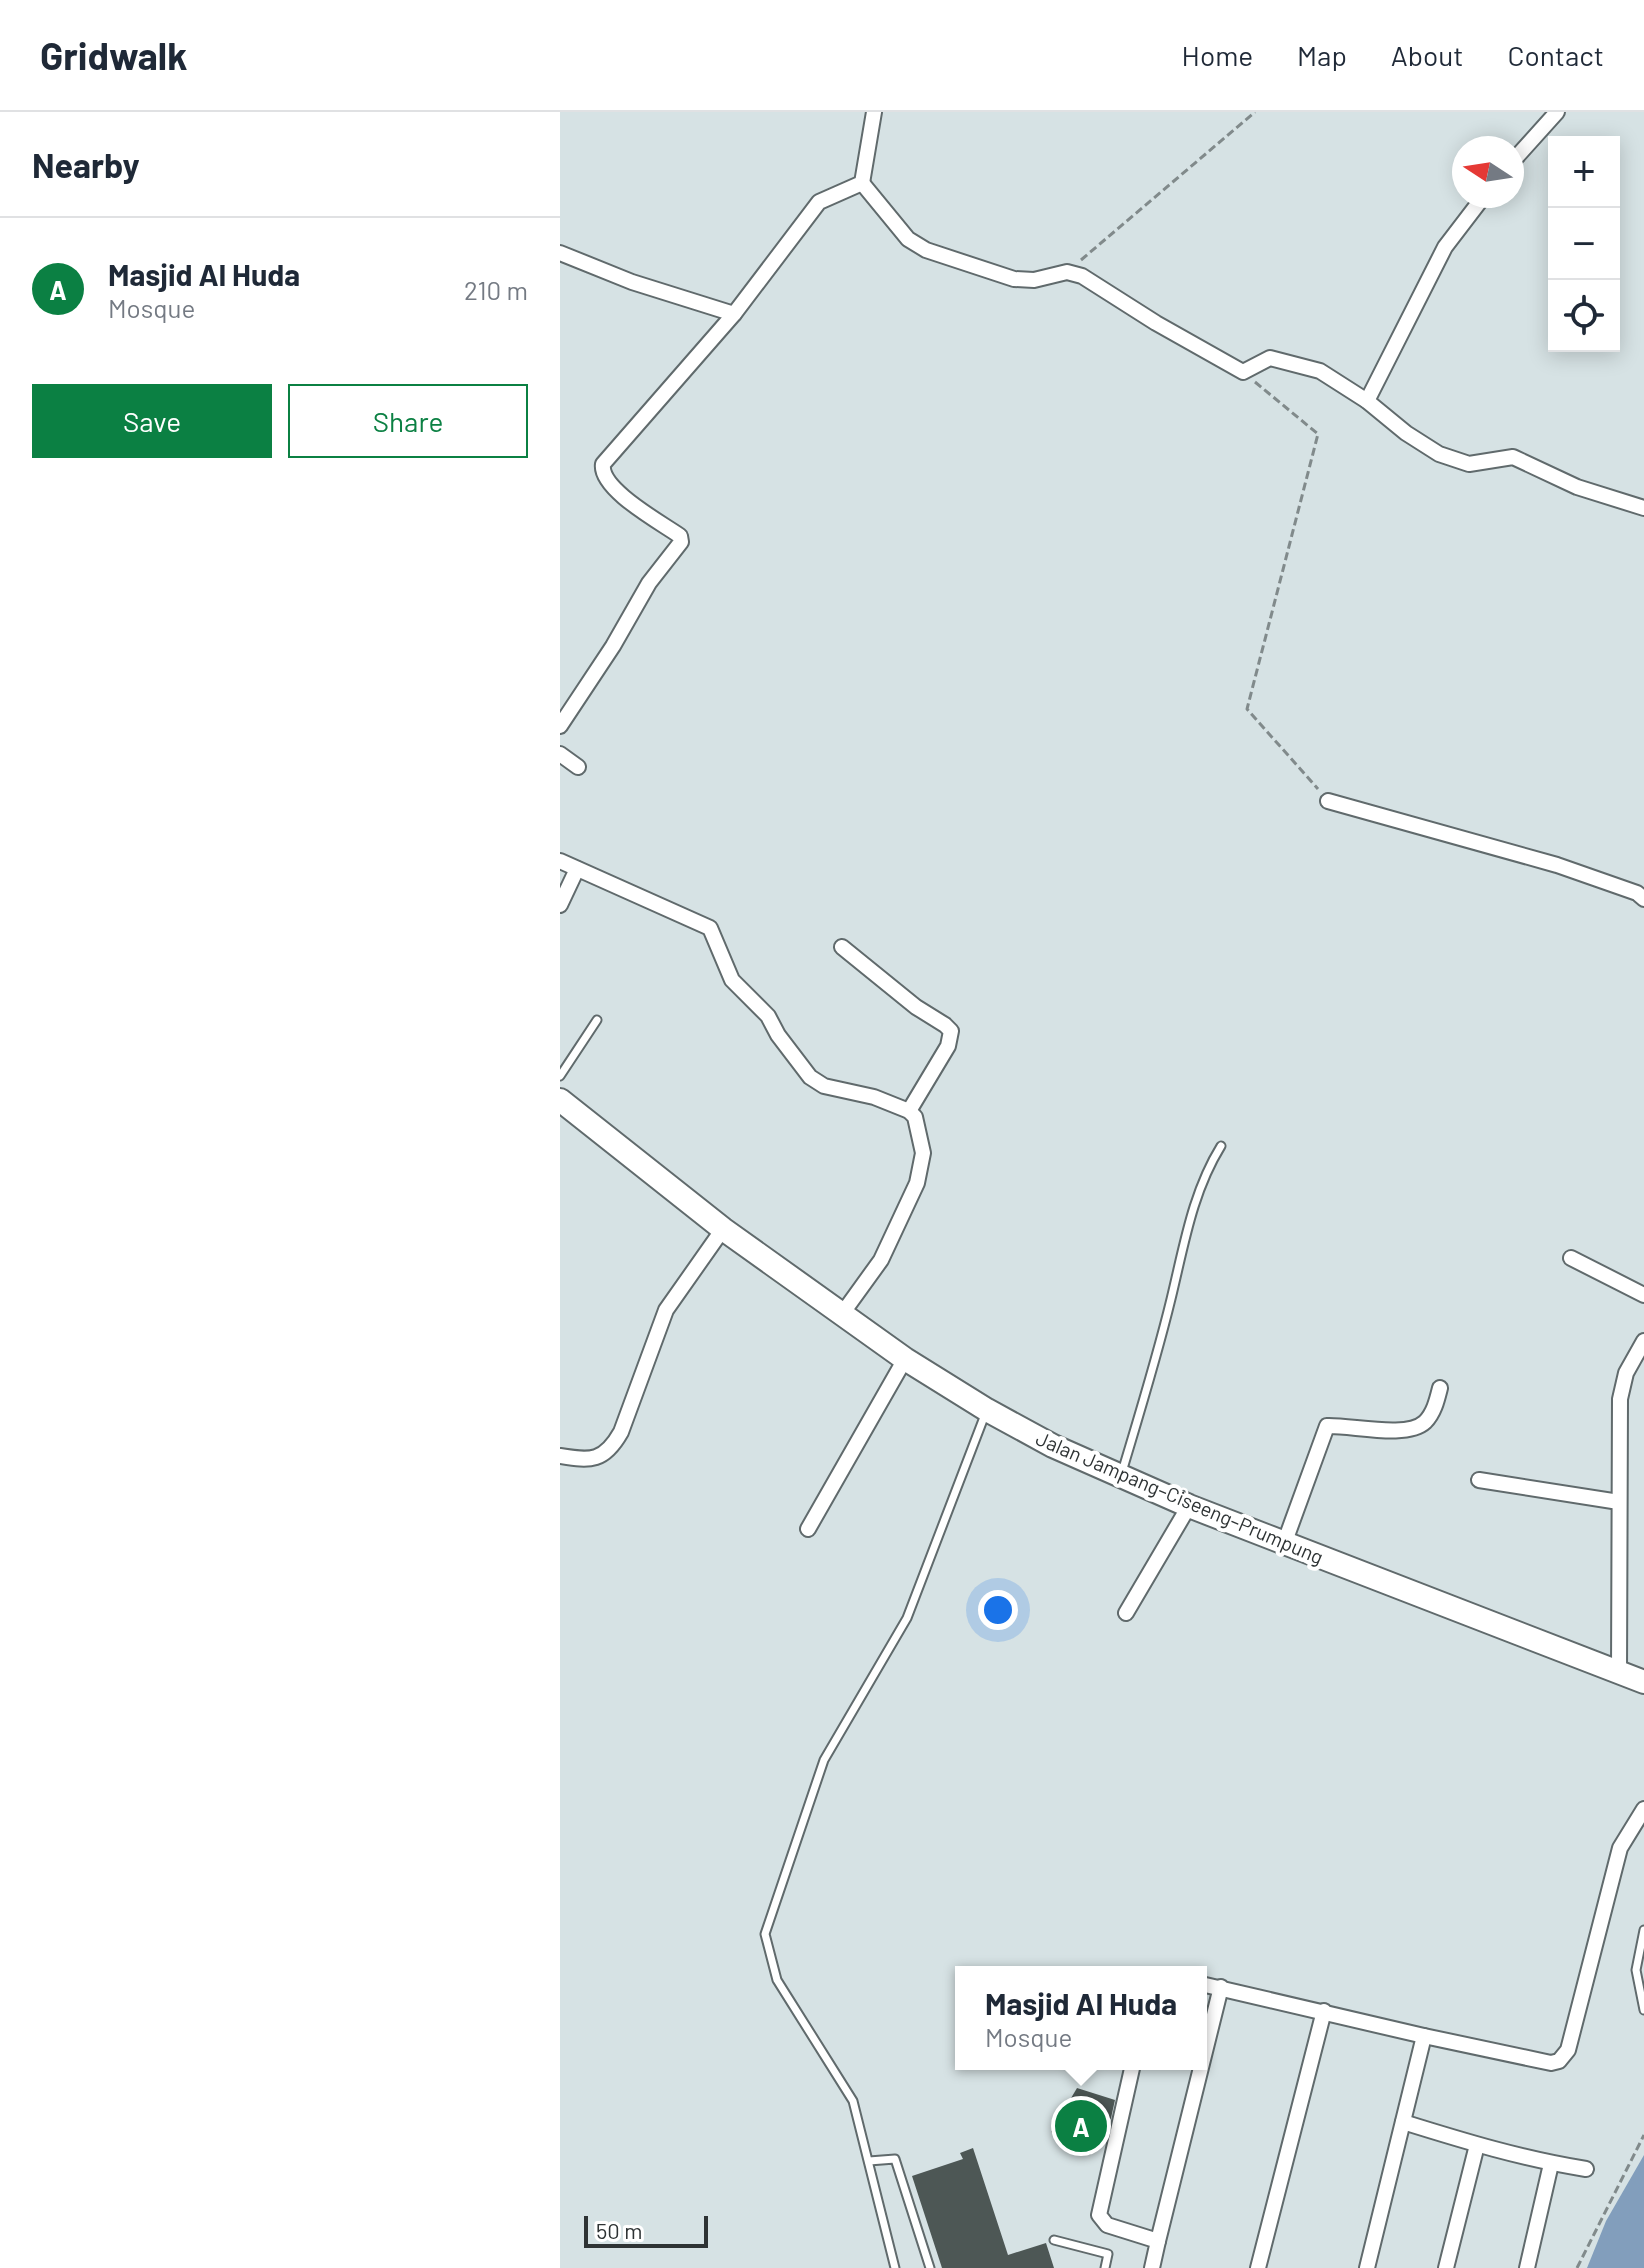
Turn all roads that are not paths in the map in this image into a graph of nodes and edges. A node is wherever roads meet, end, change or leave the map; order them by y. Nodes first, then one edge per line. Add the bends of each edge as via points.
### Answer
1 (874, 112) edge
2 (1557, 112) edge
3 (1524, 149) edge
4 (862, 183) junction
5 (1475, 208) edge
6 (560, 253) edge
7 (734, 314) junction
8 (1367, 401) junction
9 (1644, 508) edge
10 (560, 726) edge
11 (560, 754) edge
12 (578, 767) dead end
13 (1328, 801) road end
14 (560, 861) edge
15 (577, 869) junction
16 (1644, 899) edge
17 (560, 905) edge
18 (842, 947) dead end
19 (597, 1020) dead end
20 (560, 1076) edge
21 (560, 1100) edge
22 (909, 1111) junction
23 (1221, 1146) dead end
24 (723, 1229) junction
25 (1571, 1258) dead end
26 (1644, 1295) edge
27 (842, 1314) junction
28 (1644, 1341) edge
29 (905, 1359) junction
30 (1440, 1388) dead end
31 (987, 1410) junction
32 (560, 1456) edge
33 (1121, 1476) junction
34 (1479, 1480) dead end
35 (1619, 1502) junction
36 (1189, 1506) junction
37 (808, 1529) dead end
38 (1284, 1544) junction
39 (1126, 1613) dead end
40 (1619, 1673) junction
41 (1644, 1682) edge
42 (1644, 1809) edge
43 (1644, 1930) edge
44 (1207, 1985) edge
45 (1221, 1987) junction
46 (1644, 2010) edge
47 (1324, 2011) junction
48 (1424, 2036) junction
49 (1207, 2043) edge
50 (1132, 2070) edge
51 (1200, 2070) edge
52 (1403, 2122) junction
53 (1477, 2145) junction
54 (869, 2161) junction
55 (1551, 2164) junction
56 (1586, 2169) dead end
57 (1054, 2240) dead end
58 (1158, 2241) junction
59 (895, 2268) edge
60 (930, 2268) edge
61 (1105, 2268) edge
62 (1152, 2268) edge
63 (1258, 2268) edge
64 (1367, 2268) edge
65 (1446, 2268) edge
66 (1527, 2268) edge

1 - 4 street
2 - 3 street
4 - 7 street via 819,202
4 - 8 street via 901,232 926,250 1014,279 1067,272 1082,276 1243,372 1270,358 1320,371
5 - 8 street via 1445,247
6 - 7 street
7 - 10 street via 603,464 606,481 680,536 681,542 649,583
8 - 9 street via 1439,454 1469,464 1513,457 1577,487
11 - 12 street
13 - 16 street via 1557,865
14 - 15 street
15 - 17 street
15 - 22 street via 710,928 732,980 768,1016 810,1077
18 - 22 street via 951,1031 948,1046
19 - 20 lane
21 - 24 main road, Jalan Jampang–Ciseeng–Prumpung
22 - 27 street via 923,1153 917,1183 881,1260
23 - 33 lane via 1190,1216
24 - 27 main road, Jalan Jampang–Ciseeng–Prumpung
24 - 32 street via 666,1310 614,1445 586,1460
25 - 26 street
27 - 29 main road, Jalan Jampang–Ciseeng–Prumpung
28 - 35 street via 1626,1373 1620,1399
29 - 31 main road, Jalan Jampang–Ciseeng–Prumpung
29 - 37 street
30 - 38 street via 1434,1410 1412,1429 1327,1426
31 - 33 main road, Jalan Jampang–Ciseeng–Prumpung
31 - 54 lane via 907,1618 824,1760 765,1934 777,1980 853,2101
33 - 36 main road, Jalan Jampang–Ciseeng–Prumpung
34 - 35 street
35 - 40 street
36 - 38 main road, Jalan Jampang–Ciseeng–Prumpung
36 - 39 street
38 - 40 main road, Jalan Jampang–Ciseeng–Prumpung
40 - 41 main road, Jalan Jampang–Ciseeng–Prumpung
42 - 48 street via 1620,1848 1563,2057 1551,2063
43 - 46 lane via 1636,1970
44 - 45 street
45 - 47 street
45 - 49 street
47 - 48 street
47 - 63 street
48 - 52 street
50 - 58 street via 1099,2215 1107,2225
51 - 58 street
52 - 53 street
52 - 64 street
53 - 55 street
53 - 65 street
54 - 59 lane
54 - 60 lane via 895,2159
55 - 56 street
55 - 66 street
57 - 61 lane via 1108,2254
58 - 62 street

